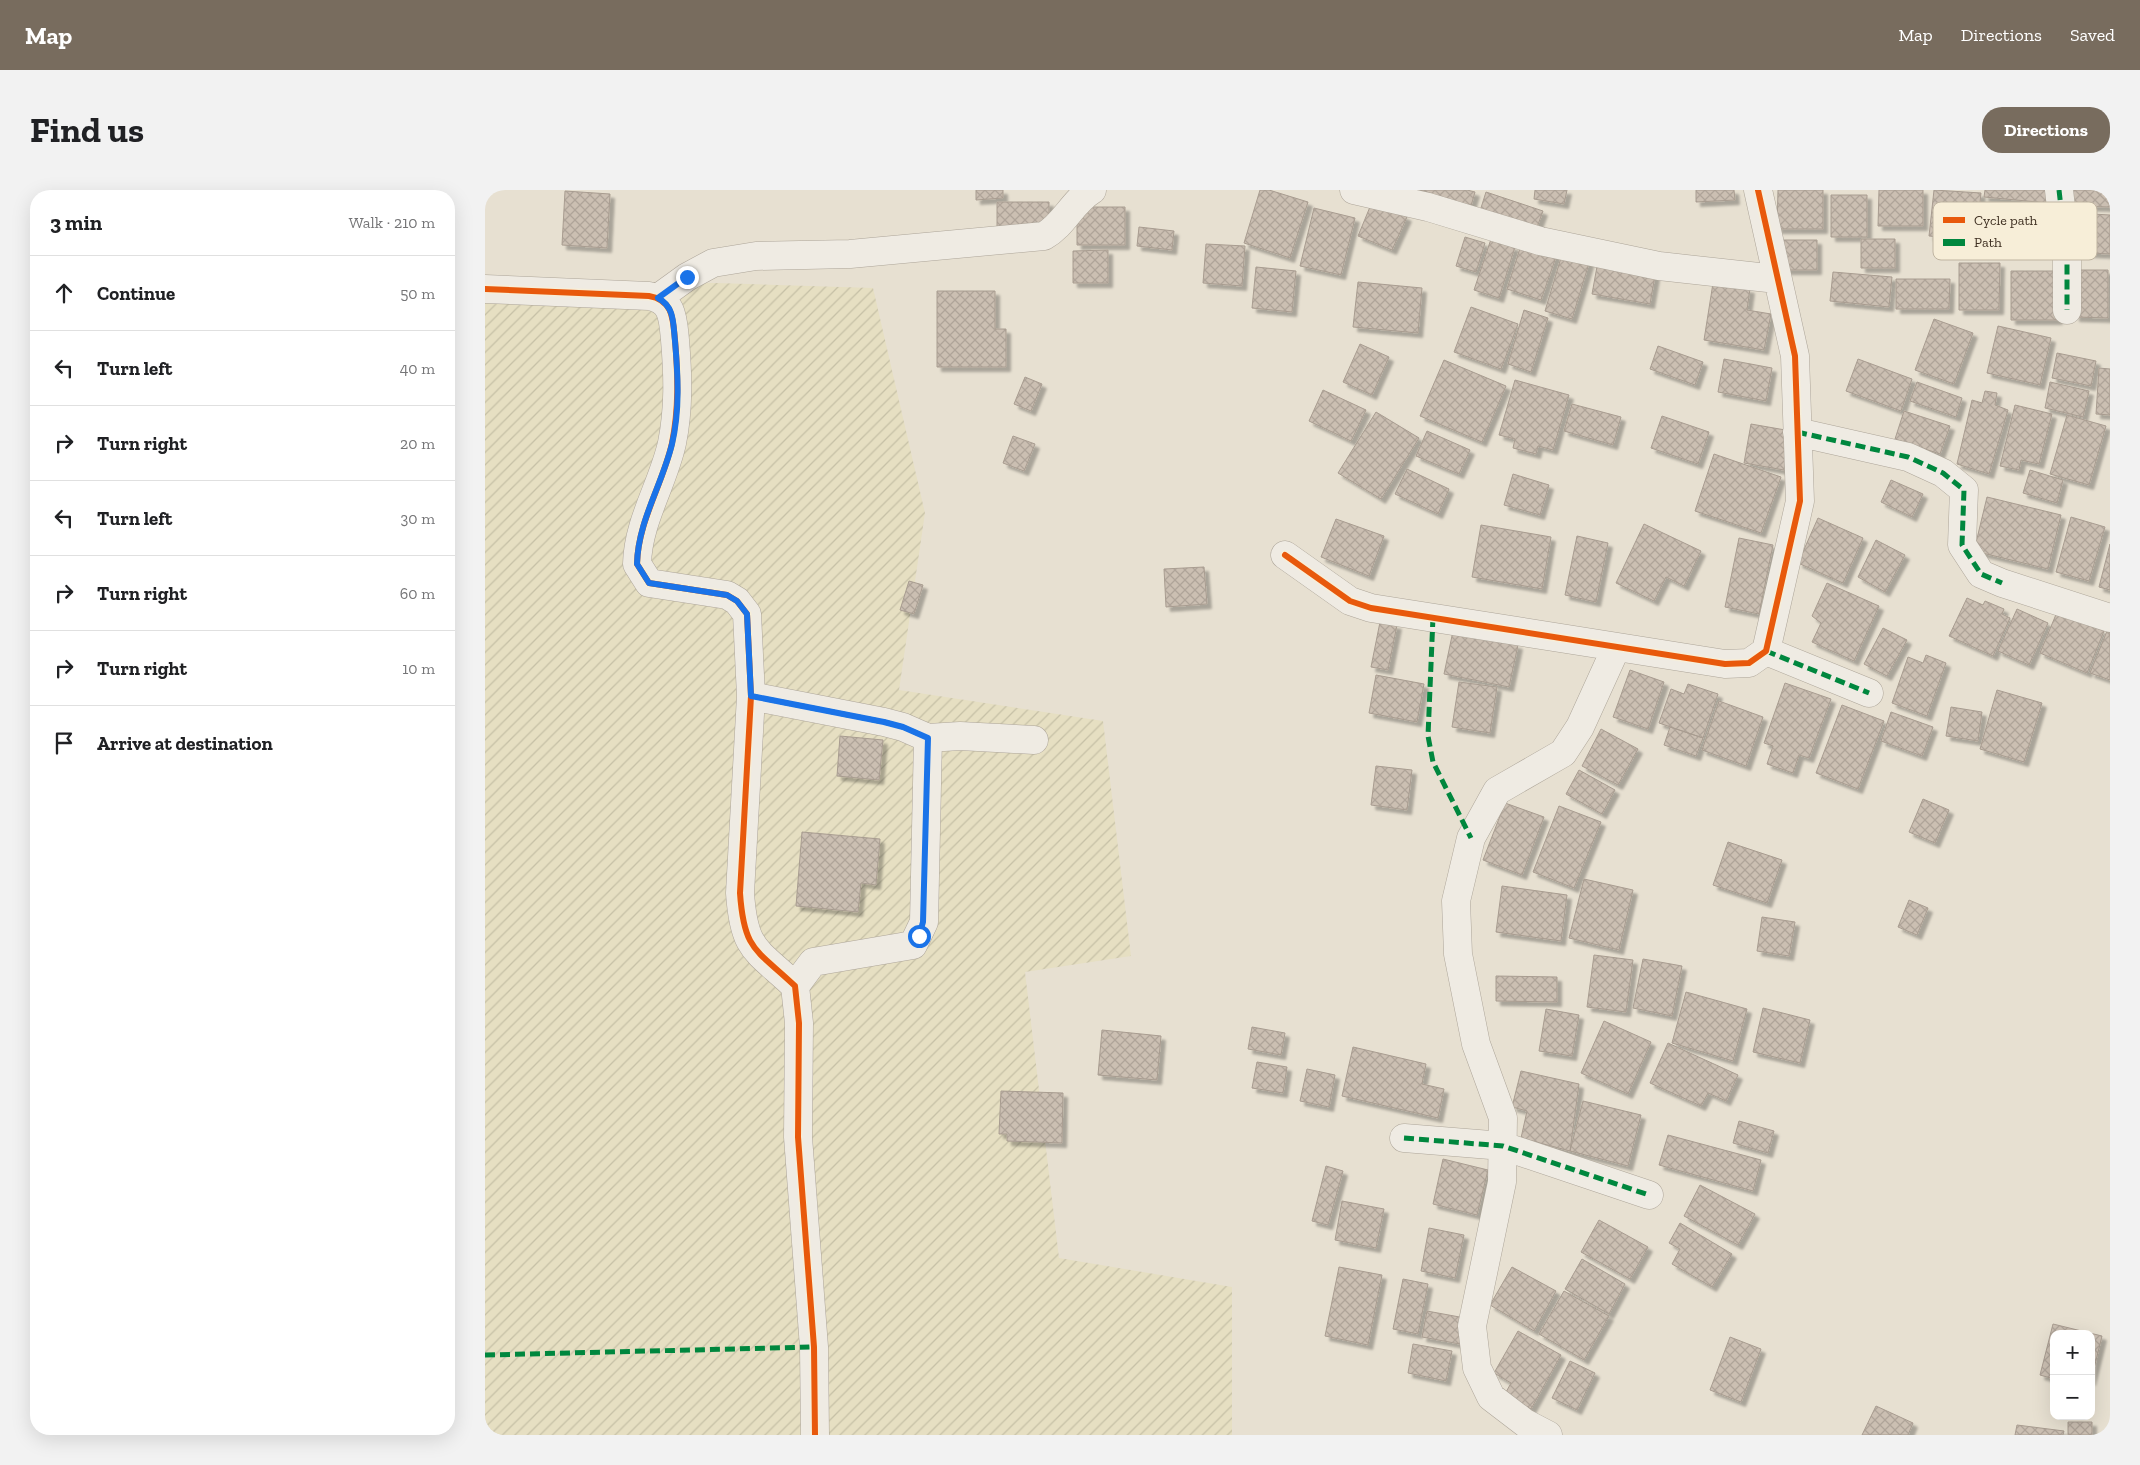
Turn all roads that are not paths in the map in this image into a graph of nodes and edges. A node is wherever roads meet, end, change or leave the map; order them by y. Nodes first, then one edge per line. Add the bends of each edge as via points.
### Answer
1 (1092, 190) edge
2 (1354, 190) edge
3 (1758, 190) edge
4 (2067, 260) edge
5 (1777, 279) junction
6 (485, 289) edge
7 (658, 298) junction
8 (2067, 310) dead end
9 (1797, 432) junction
10 (1285, 555) dead end
11 (2110, 618) edge
12 (1616, 648) junction
13 (1766, 650) junction
14 (1869, 693) dead end
15 (751, 696) junction
16 (928, 738) junction
17 (1034, 740) dead end
18 (795, 986) junction
19 (1404, 1138) dead end
20 (1503, 1146) junction
21 (1649, 1195) dead end
22 (815, 1435) edge
23 (1548, 1435) edge

1 - 7 street via 1083,196 1054,231 1044,236 713,263
2 - 5 street via 1428,207 1540,241 1659,266
3 - 5 street
4 - 8 street
5 - 9 street via 1795,356
6 - 7 street
7 - 15 street via 664,301 673,315 679,385 672,444 641,532 637,564 649,583 727,595 744,608 747,614
9 - 11 street via 1907,457 1943,473 1964,490 1962,544 1981,574
9 - 13 street via 1800,501
10 - 12 street via 1350,601 1371,608
12 - 13 street via 1725,664 1749,664
12 - 20 street via 1580,727 1563,753 1497,791 1471,838 1456,901 1458,954 1476,1044 1503,1118
13 - 14 street
15 - 16 street via 884,722
15 - 18 street via 740,893 742,921 755,951
16 - 17 street via 960,736
16 - 18 street via 923,922 919,936 913,945 813,962
18 - 22 street via 799,1023 798,1137 814,1347
19 - 20 street
20 - 21 street
20 - 23 street via 1502,1182 1473,1326 1477,1368 1491,1397 1525,1423

